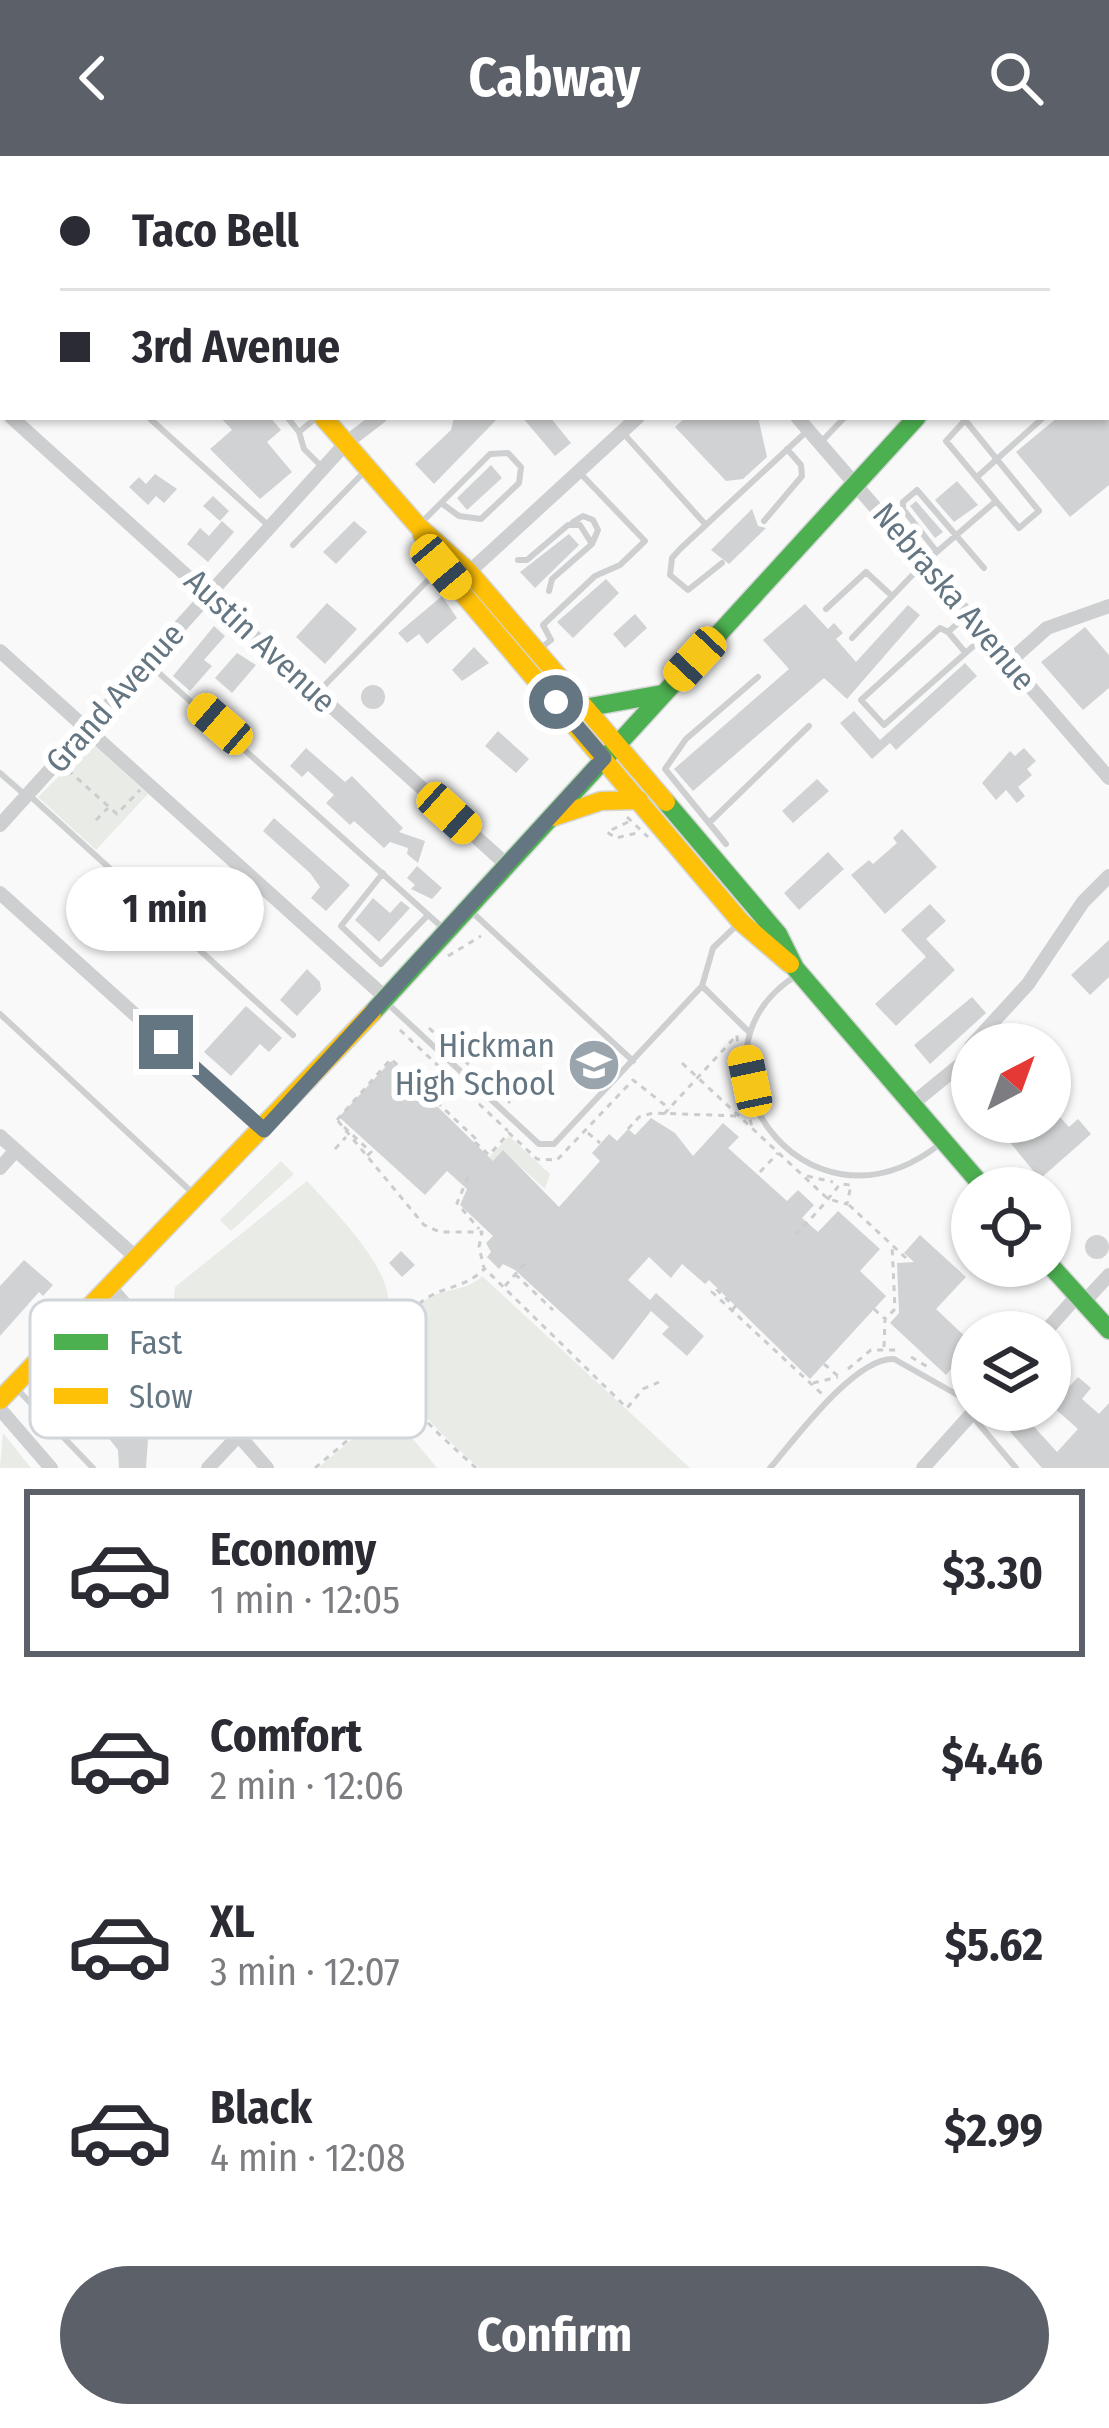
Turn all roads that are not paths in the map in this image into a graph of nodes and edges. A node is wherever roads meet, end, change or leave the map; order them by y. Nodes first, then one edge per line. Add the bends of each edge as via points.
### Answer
1 (14, 420) edge
2 (151, 420) edge
3 (289, 420) edge
4 (316, 420) edge
5 (323, 420) edge
6 (376, 420) edge
7 (635, 420) edge
8 (841, 420) edge
9 (914, 420) edge
10 (965, 420) edge
11 (968, 420) edge
12 (1041, 420) edge
13 (803, 423) edge
14 (622, 431) junction
15 (299, 433) junction
16 (346, 443) junction
17 (820, 443) junction
18 (787, 449) junction
19 (997, 458) junction
20 (323, 468) junction
21 (368, 469) junction
22 (579, 471) junction
23 (977, 478) junction
24 (857, 484) junction
25 (997, 501) junction
26 (443, 505) junction
27 (764, 521) dead end
28 (706, 525) junction
29 (418, 526) junction
30 (270, 528) junction
31 (957, 535) junction
32 (293, 545) dead end
33 (931, 557) junction
34 (518, 560) dead end
35 (722, 562) dead end
36 (441, 567) junction
37 (984, 568) dead end
38 (469, 572) junction
39 (549, 591) dead end
40 (210, 593) junction
41 (892, 596) junction
42 (1109, 606) edge
43 (826, 609) dead end
44 (968, 614) junction
45 (948, 632) junction
46 (986, 634) junction
47 (852, 638) dead end
48 (0, 650) edge
49 (537, 652) junction
50 (965, 652) junction
51 (148, 662) junction
52 (1009, 662) junction
53 (758, 677) dead end
54 (317, 693) junction
55 (663, 694) junction
56 (584, 708) junction
57 (809, 726) dead end
58 (88, 729) junction
59 (610, 752) junction
60 (0, 772) edge
61 (1109, 778) edge
62 (27, 795) junction
63 (686, 795) junction
64 (639, 800) junction
65 (669, 809) junction
66 (553, 817) junction
67 (709, 823) junction
68 (0, 825) edge
69 (692, 837) junction
70 (726, 844) dead end
71 (508, 866) junction
72 (383, 873) junction
73 (1109, 876) edge
74 (0, 893) edge
75 (469, 910) junction
76 (428, 914) junction
77 (740, 922) junction
78 (448, 932) junction
79 (405, 939) junction
80 (355, 945) junction
81 (344, 959) junction
82 (434, 959) junction
83 (798, 971) junction
84 (702, 986) junction
85 (385, 999) junction
86 (0, 1014) edge
87 (992, 1023) edge
88 (749, 1032) junction
89 (293, 1035) dead end
90 (633, 1061) junction
91 (951, 1072) edge
92 (911, 1105) junction
93 (264, 1130) junction
94 (0, 1136) edge
95 (944, 1142) junction
96 (16, 1150) junction
97 (966, 1167) edge
98 (0, 1168) edge
99 (199, 1198) junction
100 (139, 1260) junction
101 (1109, 1275) edge
102 (1069, 1287) edge
103 (111, 1288) junction
104 (99, 1300) edge
105 (121, 1300) edge
106 (1080, 1300) junction
107 (1068, 1311) edge
108 (1109, 1330) edge
109 (30, 1372) edge
110 (951, 1395) edge
111 (5, 1398) edge
112 (30, 1418) edge
113 (954, 1431) edge
114 (989, 1431) edge
115 (30, 1436) edge
116 (31, 1438) edge
117 (55, 1438) edge
118 (236, 1438) edge
119 (242, 1438) edge
120 (51, 1468) edge
121 (93, 1468) edge
122 (208, 1468) edge
123 (267, 1468) edge
124 (770, 1468) edge
125 (923, 1468) edge
126 (1016, 1468) edge

1 - 40 street, Austin Avenue
2 - 30 lane
3 - 15 lane
4 - 15 lane
5 - 16 main road
6 - 16 street, Grand Avenue
7 - 14 street
8 - 17 lane
9 - 24 main road
10 - 23 lane via 946,441
11 - 19 lane
12 - 19 lane
13 - 17 street, Nebraska Avenue
13 - 18 lane
14 - 22 street
14 - 28 lane
15 - 20 lane
16 - 20 street, Grand Avenue
16 - 21 main road
17 - 24 street, Nebraska Avenue
18 - 27 lane via 802,476
18 - 28 lane
19 - 23 lane
19 - 25 lane via 1040,511 1019,528
20 - 30 street, Grand Avenue
21 - 29 main road
21 - 32 lane
22 - 38 street
22 - 49 lane via 645,541 543,625 550,640
23 - 25 lane
24 - 33 street, Nebraska Avenue
24 - 55 main road
25 - 31 lane
26 - 26 lane via 481,519 519,483 521,467 508,453 490,454
26 - 29 lane
28 - 35 lane via 672,558 670,575 688,590
29 - 36 main road
29 - 38 main road
30 - 40 street, Grand Avenue
31 - 33 lane
31 - 33 lane via 917,490 903,502
31 - 37 lane
33 - 41 lane
33 - 44 street, Nebraska Avenue
34 - 39 lane via 580,525 592,544
36 - 54 lane
36 - 59 main road
38 - 49 main road
40 - 51 street, Grand Avenue
40 - 54 street, Austin Avenue
41 - 43 lane via 866,572
41 - 47 lane
42 - 52 street via 1047,628
44 - 45 lane
44 - 46 street, Nebraska Avenue
45 - 50 lane
45 - 50 lane via 940,628 861,700 884,725
46 - 50 lane
46 - 52 street, Nebraska Avenue
48 - 58 street
49 - 56 main road
51 - 58 street, Grand Avenue
51 - 72 lane
52 - 61 street, Nebraska Avenue
53 - 63 lane via 669,758 665,770
54 - 71 street, Austin Avenue
55 - 56 main road
55 - 59 main road
56 - 59 main road
57 - 67 lane
58 - 62 street, Grand Avenue
58 - 81 street
59 - 64 main road
59 - 65 main road
59 - 66 main road
60 - 62 lane
62 - 68 street, Grand Avenue
62 - 89 lane
63 - 65 lane
63 - 67 lane
64 - 66 main road via 601,801
64 - 77 main road
65 - 69 main road
66 - 71 main road
67 - 69 lane
67 - 70 lane
69 - 83 main road via 778,934
71 - 75 main road
72 - 76 lane
72 - 80 lane via 340,926
73 - 87 street
74 - 93 street
75 - 78 main road
75 - 90 lane
76 - 78 lane
76 - 79 lane
77 - 83 main road
77 - 84 lane via 713,948
78 - 82 main road
79 - 80 lane via 381,964
79 - 82 lane
80 - 81 lane
81 - 85 street
82 - 85 main road
83 - 88 lane via 770,992
83 - 92 main road
84 - 88 lane
84 - 90 lane
85 - 90 lane via 538,1144 554,1144
85 - 93 main road
86 - 99 lane
88 - 95 lane via 744,1055 762,1124 815,1170 885,1176
91 - 92 street
92 - 95 main road
93 - 99 main road
94 - 96 street
95 - 97 main road
96 - 98 street
96 - 100 street
99 - 100 main road
100 - 103 main road
101 - 106 street
102 - 106 main road
103 - 104 main road
103 - 105 street
106 - 107 street
106 - 108 main road
109 - 111 main road
110 - 124 lane via 883,1358 857,1372
111 - 112 lane
111 - 115 street
113 - 125 street
114 - 126 lane
116 - 120 street
117 - 121 lane
118 - 122 street
119 - 123 street

